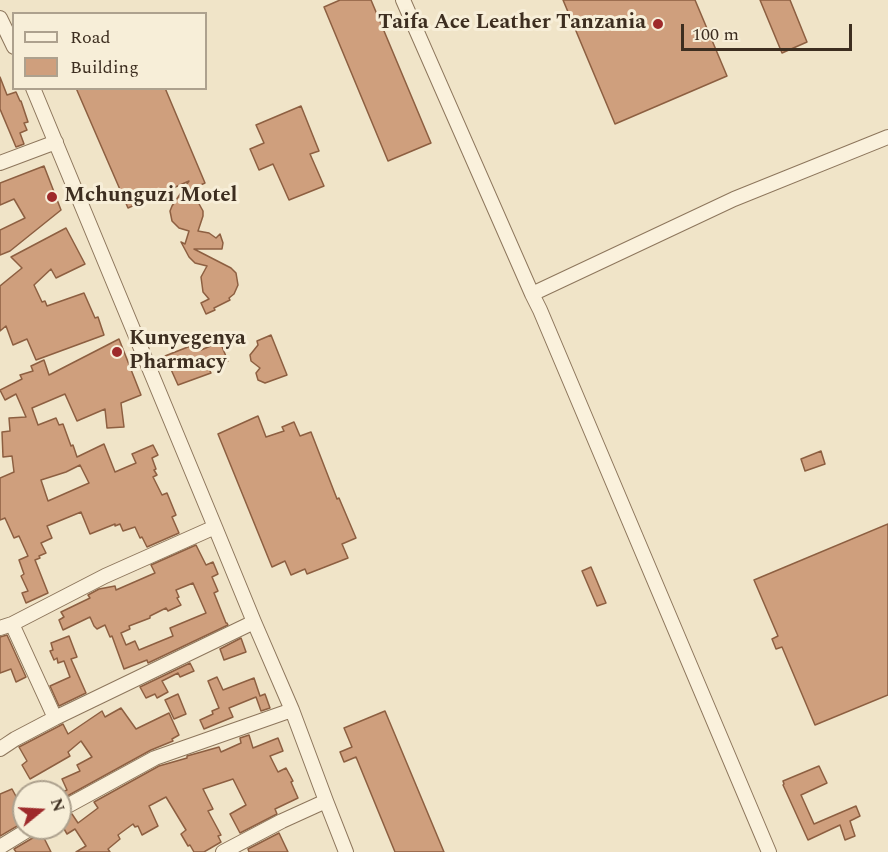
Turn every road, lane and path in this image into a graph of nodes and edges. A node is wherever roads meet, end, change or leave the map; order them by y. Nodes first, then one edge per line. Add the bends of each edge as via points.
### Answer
1 (403, 0) edge
2 (0, 18) edge
3 (12, 44) edge
4 (34, 90) edge
5 (888, 137) edge
6 (56, 142) junction
7 (0, 163) edge
8 (532, 294) junction
9 (215, 527) junction
10 (254, 622) junction
11 (6, 626) edge
12 (292, 710) junction
13 (55, 718) junction
14 (0, 749) edge
15 (326, 801) junction
16 (72, 803) edge
17 (223, 852) edge
18 (346, 852) edge
19 (769, 852) edge

1 - 8 street
2 - 3 street
4 - 6 street
5 - 8 street via 734,199
6 - 7 street
6 - 9 street
8 - 19 street
9 - 10 street
9 - 11 street
10 - 12 street
10 - 13 street
11 - 13 street
12 - 15 street
12 - 16 street via 155,758
13 - 14 street
15 - 17 street
15 - 18 street

